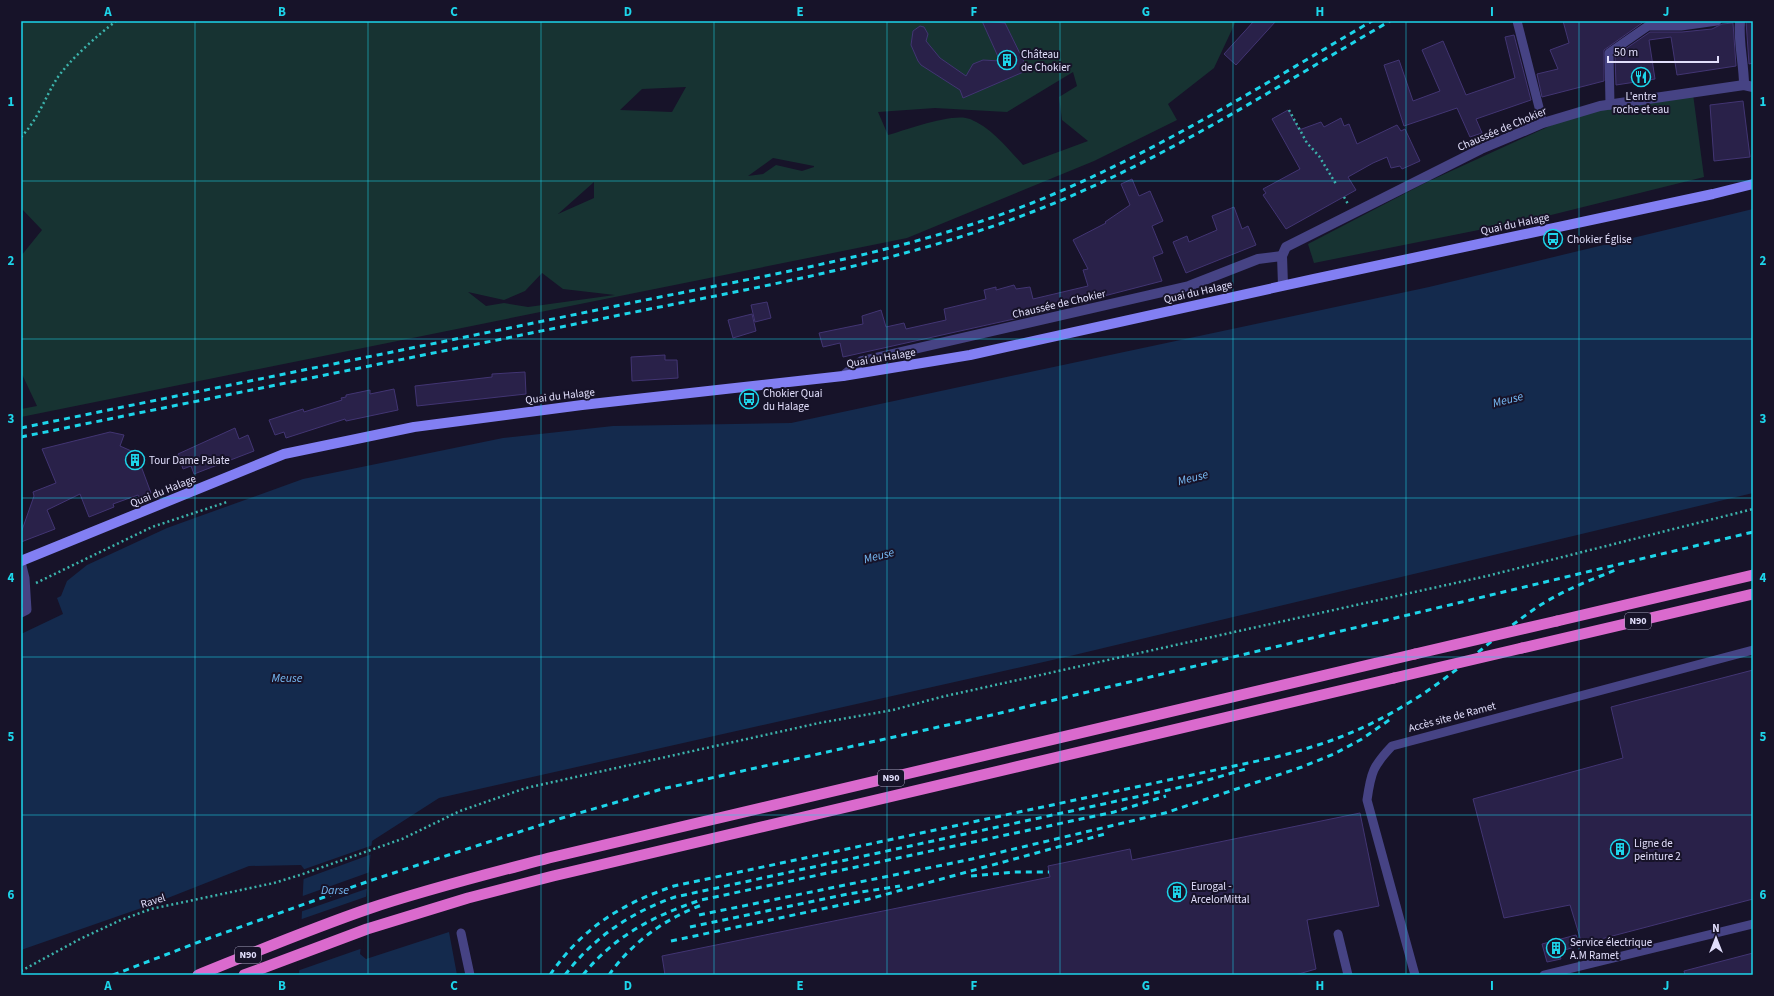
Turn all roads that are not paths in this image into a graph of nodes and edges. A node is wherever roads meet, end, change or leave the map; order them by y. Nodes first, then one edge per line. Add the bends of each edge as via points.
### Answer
1 (1517, 21) edge
2 (1717, 21) edge
3 (1740, 21) edge
4 (1748, 86) edge
5 (1610, 105) junction
6 (1543, 123) junction
7 (1753, 184) edge
8 (1282, 256) junction
9 (1283, 285) junction
10 (843, 376) junction
11 (21, 561) edge
12 (1753, 575) edge
13 (1753, 594) edge
14 (21, 613) edge
15 (1753, 650) edge
16 (1753, 924) edge
17 (462, 933) dead end
18 (1338, 934) dead end
19 (198, 975) edge
20 (244, 975) edge
21 (470, 975) edge
22 (1348, 975) edge
23 (1415, 975) edge
24 (1544, 975) edge

1 - 6 lane
2 - 5 lane via 1682,26 1648,26 1609,53
3 - 4 street via 1738,37
4 - 5 street, Chaussée de Chokier
5 - 6 street, Chaussée de Chokier
6 - 8 street, Chaussée de Chokier via 1481,149 1286,247
7 - 9 main road, Quai du Halage
8 - 9 street
8 - 10 street, Chaussée de Chokier via 1258,259 1189,286 862,361
9 - 10 main road, Quai du Halage via 970,355
10 - 11 main road, Quai du Halage via 582,405 414,427 284,454
11 - 14 lane via 26,610
12 - 19 highway, N90, bridge via 549,858 369,909
13 - 20 highway, N90, bridge via 553,876 468,898 367,929
15 - 23 lane, Accès site de Ramet via 1392,746 1377,762 1372,772 1367,800
16 - 24 lane
17 - 21 lane
18 - 22 lane

